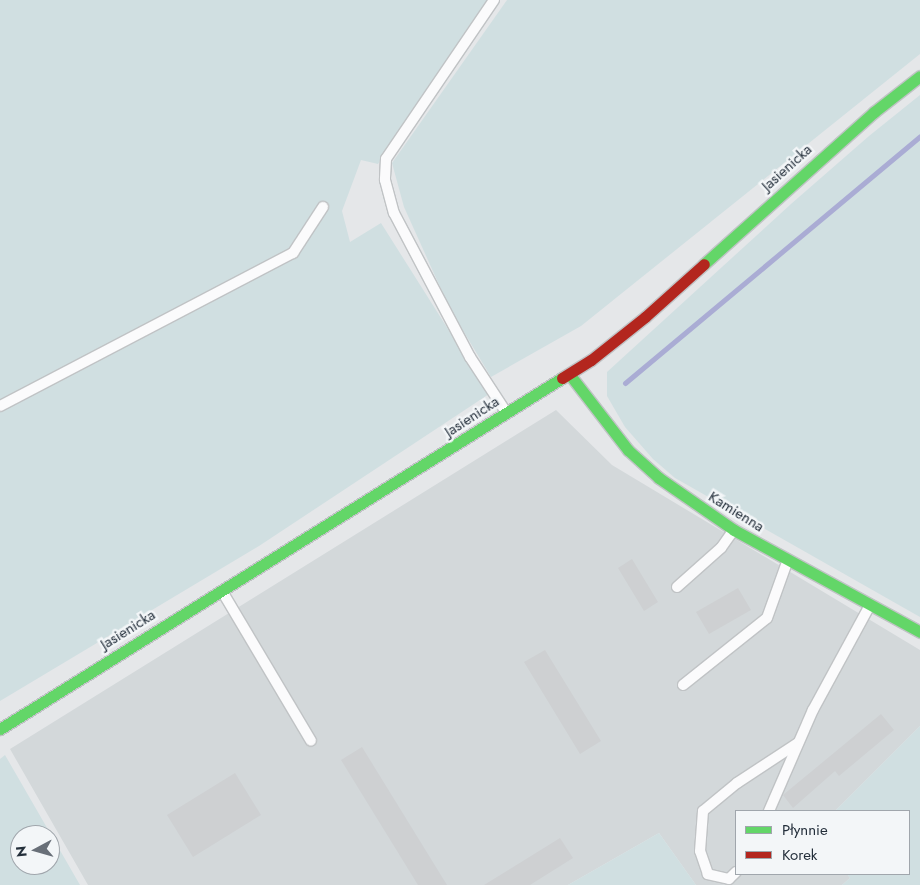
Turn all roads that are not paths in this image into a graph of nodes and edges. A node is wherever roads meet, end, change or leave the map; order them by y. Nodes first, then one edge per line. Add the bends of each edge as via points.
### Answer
1 (494, 0) edge
2 (920, 76) edge
3 (323, 207) dead end
4 (570, 375) junction
5 (0, 406) edge
6 (507, 413) junction
7 (734, 530) junction
8 (788, 561) junction
9 (678, 587) dead end
10 (221, 590) junction
11 (871, 604) junction
12 (920, 632) edge
13 (683, 685) dead end
14 (0, 729) edge
15 (311, 741) dead end
16 (799, 742) junction
17 (769, 810) edge
18 (735, 873) edge

1 - 6 lane via 386,159 385,180 394,213 470,357
2 - 4 main road, Jasienicka via 822,157 645,317
3 - 5 lane via 293,253
4 - 6 main road, Jasienicka
4 - 7 main road, Kamienna via 628,450 659,478
6 - 10 main road, Jasienicka
7 - 8 main road, Kamienna
7 - 9 lane via 721,548
8 - 11 main road, Kamienna
8 - 13 lane via 767,618
10 - 14 main road, Jasienicka
10 - 15 lane
11 - 12 main road, Kamienna
11 - 16 lane via 812,710
16 - 17 lane
16 - 18 lane via 737,782 703,811 700,851 708,874 729,879

